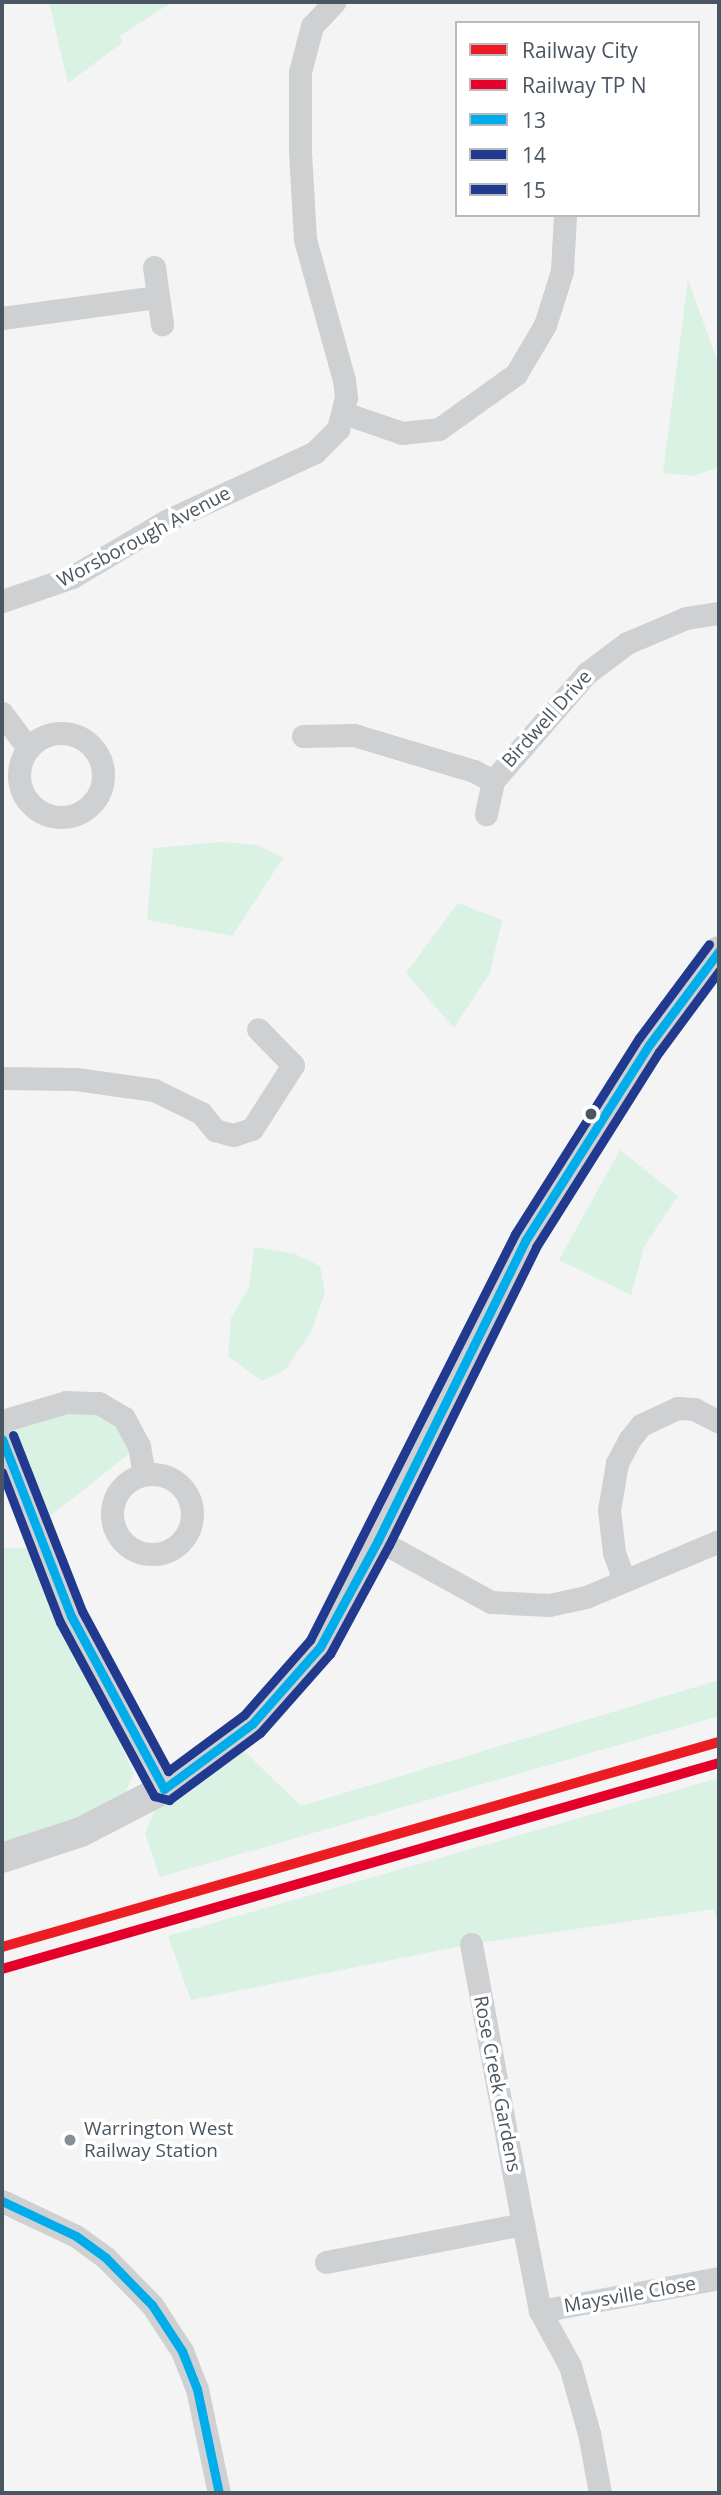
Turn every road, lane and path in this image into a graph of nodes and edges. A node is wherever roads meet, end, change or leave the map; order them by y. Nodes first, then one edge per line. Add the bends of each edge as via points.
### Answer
1 (334, 2) edge
2 (565, 217) edge
3 (154, 267) dead end
4 (158, 297) junction
5 (2, 318) edge
6 (162, 324) dead end
7 (344, 413) junction
8 (2, 601) edge
9 (719, 613) edge
10 (2, 713) edge
11 (303, 736) dead end
12 (28, 747) dead end
13 (493, 781) junction
14 (486, 814) dead end
15 (719, 951) edge
16 (258, 1029) dead end
17 (2, 1078) edge
18 (2, 1421) edge
19 (719, 1422) edge
20 (2, 1439) edge
21 (144, 1474) dead end
22 (378, 1540) junction
23 (719, 1541) edge
24 (624, 1580) junction
25 (164, 1789) junction
26 (2, 1858) edge
27 (471, 1944) dead end
28 (2, 2201) edge
29 (523, 2224) junction
30 (327, 2262) dead end
31 (719, 2278) edge
32 (540, 2311) junction
33 (219, 2493) edge
34 (600, 2493) edge

1 - 7 street, Worsborough Avenue via 312,26 300,72 301,186 305,239 344,380
2 - 7 street via 559,282 545,325 516,374 439,429 402,433
3 - 4 street
4 - 5 street
4 - 6 street
7 - 8 street, Worsborough Avenue via 328,443 314,452 166,521 72,578
9 - 13 street, Birdwell Drive via 686,618 627,643 587,673
10 - 12 street
11 - 13 street, Birdwell Drive via 354,735 474,771
13 - 14 street, Birdwell Drive
15 - 22 street via 649,1045 526,1241
16 - 17 street via 293,1065 252,1129 233,1135 215,1130 201,1113 154,1090 76,1079
18 - 21 street via 66,1402 99,1403 124,1418 139,1446
19 - 24 street via 694,1409 677,1408 641,1425 628,1440 617,1463 609,1510 614,1552
20 - 25 street via 71,1616
22 - 24 street via 491,1602 548,1605 586,1597
22 - 25 street via 320,1647 286,1690 223,1749
23 - 24 street
25 - 26 street via 81,1832
27 - 29 street, Rose Creek Gardens
28 - 33 street via 76,2236 106,2258 152,2305 182,2351 197,2389
29 - 30 street
29 - 32 street, Rose Creek Gardens
31 - 32 street, Maysville Close
32 - 34 street, Rose Creek Gardens via 570,2366

